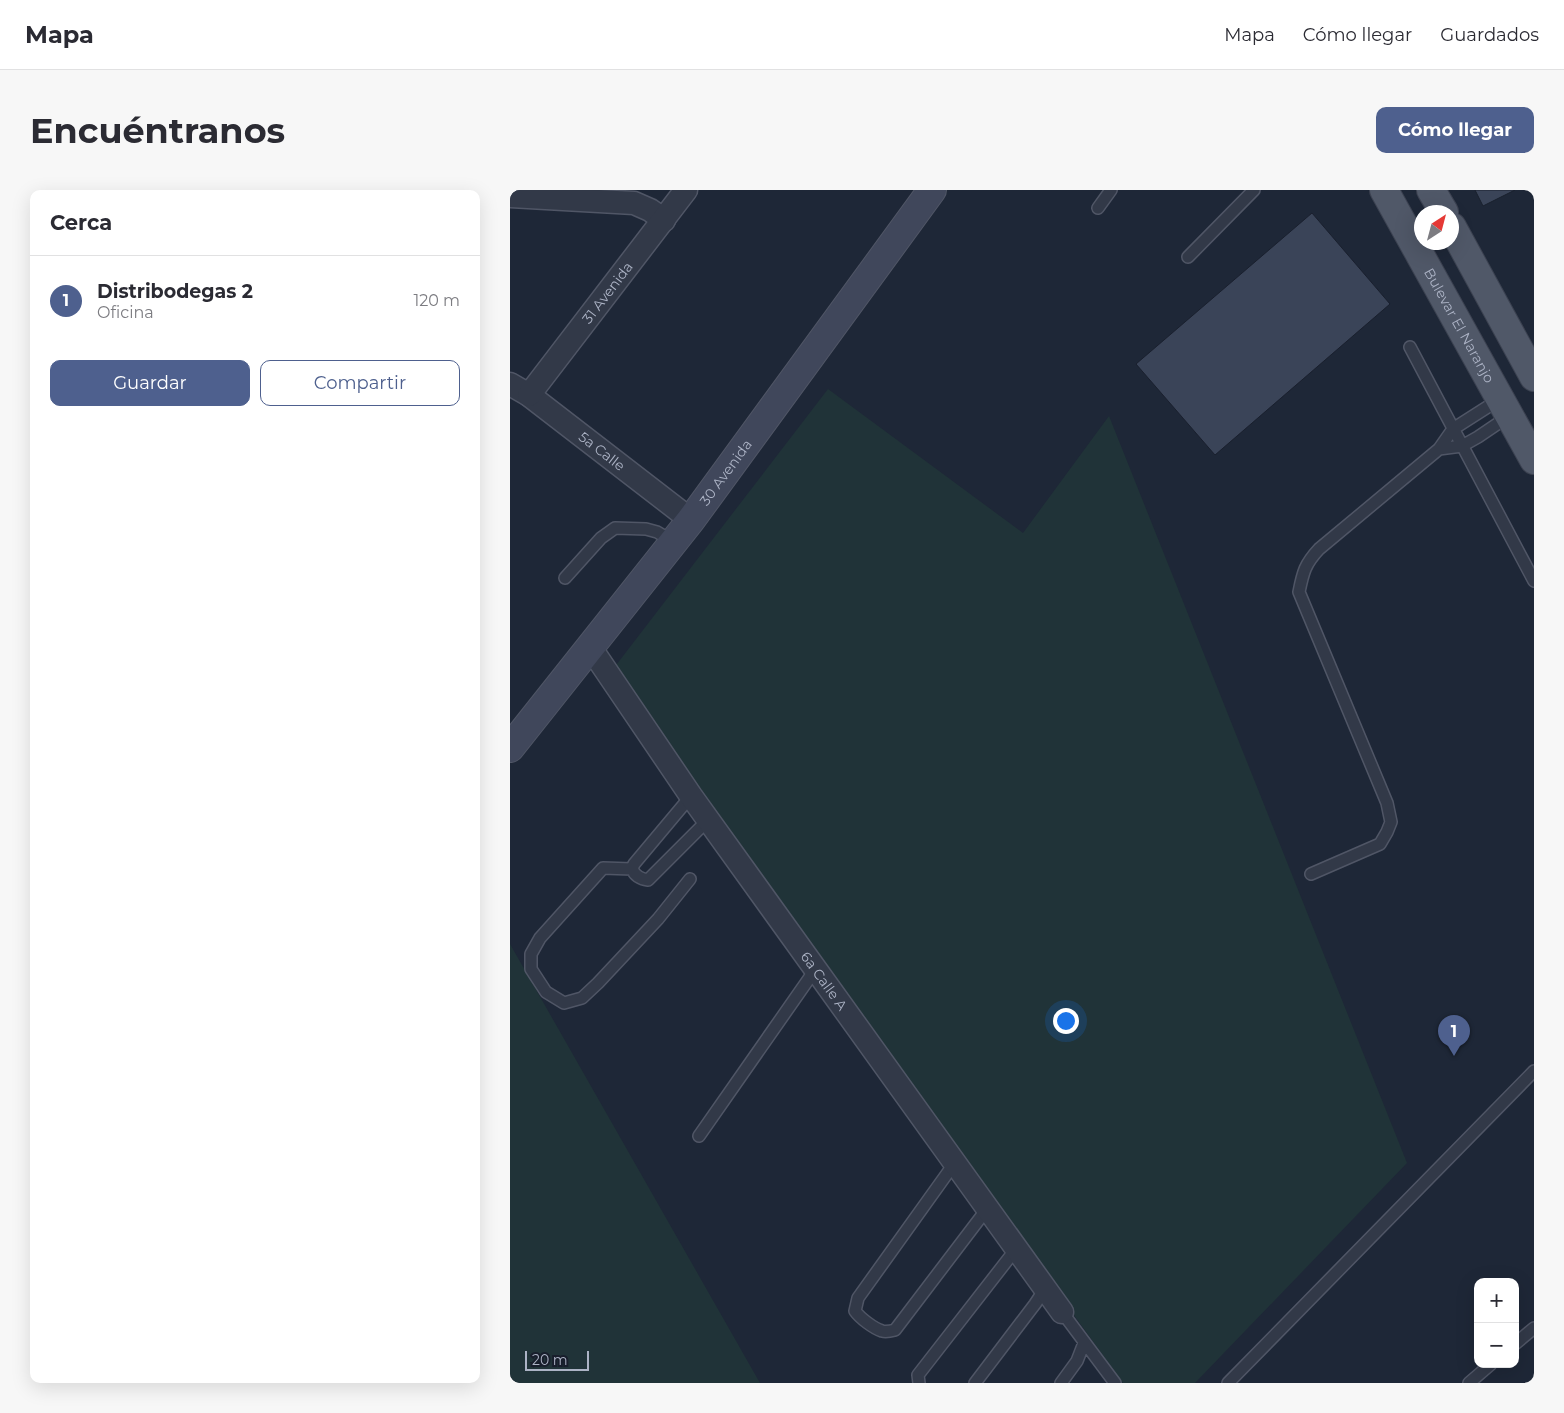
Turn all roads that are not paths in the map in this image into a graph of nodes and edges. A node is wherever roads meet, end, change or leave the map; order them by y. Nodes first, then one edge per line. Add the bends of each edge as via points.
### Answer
1 (686, 190) edge
2 (932, 190) edge
3 (1110, 190) edge
4 (1254, 190) edge
5 (1384, 190) edge
6 (1431, 190) edge
7 (510, 196) edge
8 (1440, 205) edge
9 (1098, 208) dead end
10 (664, 220) junction
11 (1459, 239) edge
12 (1188, 257) dead end
13 (1410, 347) dead end
14 (1530, 361) edge
15 (519, 389) edge
16 (1504, 408) junction
17 (1453, 429) junction
18 (1462, 446) junction
19 (1439, 449) junction
20 (1534, 460) edge
21 (692, 520) junction
22 (674, 542) junction
23 (565, 578) dead end
24 (1534, 581) edge
25 (590, 647) junction
26 (510, 748) edge
27 (691, 796) junction
28 (708, 820) junction
29 (632, 868) junction
30 (1312, 874) dead end
31 (690, 879) dead end
32 (815, 970) junction
33 (1534, 1071) edge
34 (699, 1136) dead end
35 (954, 1164) junction
36 (987, 1209) junction
37 (1016, 1249) junction
38 (1045, 1288) junction
39 (1062, 1312) joint
40 (1534, 1328) edge
41 (1519, 1341) edge
42 (1084, 1343) junction
43 (1487, 1368) edge
44 (919, 1383) edge
45 (974, 1383) edge
46 (1061, 1383) edge
47 (1115, 1383) edge
48 (1228, 1383) edge
49 (1469, 1383) edge

1 - 10 street, 31 Avenida
2 - 21 street, 30 Avenida
3 - 9 lane
4 - 12 lane
5 - 16 main road, Bulevar El Naranjo
6 - 8 main road
7 - 10 street via 634,203
10 - 15 street, 31 Avenida
11 - 14 main road
13 - 17 lane
15 - 21 street, 5a Calle
16 - 17 lane
16 - 18 lane via 1478,437
16 - 20 main road, Bulevar El Naranjo
17 - 18 lane
17 - 19 lane
18 - 19 lane
18 - 24 lane
19 - 30 lane via 1319,549 1308,562 1302,577 1299,592 1387,803 1391,822 1380,844
21 - 22 street, 30 Avenida
22 - 23 lane via 646,529 615,528 601,538
22 - 25 street, 30 Avenida
25 - 26 street, 30 Avenida
25 - 27 street, 6a Calle A
27 - 28 street, 6a Calle A
27 - 29 lane
28 - 29 lane via 648,880 634,874
28 - 32 street, 6a Calle A
29 - 31 lane via 603,868 540,938 531,954 531,969 546,992 564,1003 582,998 658,919
32 - 34 lane
32 - 35 street, 6a Calle A
33 - 48 lane
35 - 36 street, 6a Calle A
35 - 36 lane via 858,1298 855,1311 859,1316 885,1332 895,1330
36 - 37 street, 6a Calle A
37 - 38 street, 6a Calle A
37 - 44 lane via 918,1375
38 - 39 street, 6a Calle A
38 - 45 lane
39 - 42 lane
40 - 41 lane
42 - 46 lane via 1077,1361
42 - 47 lane
43 - 49 lane

